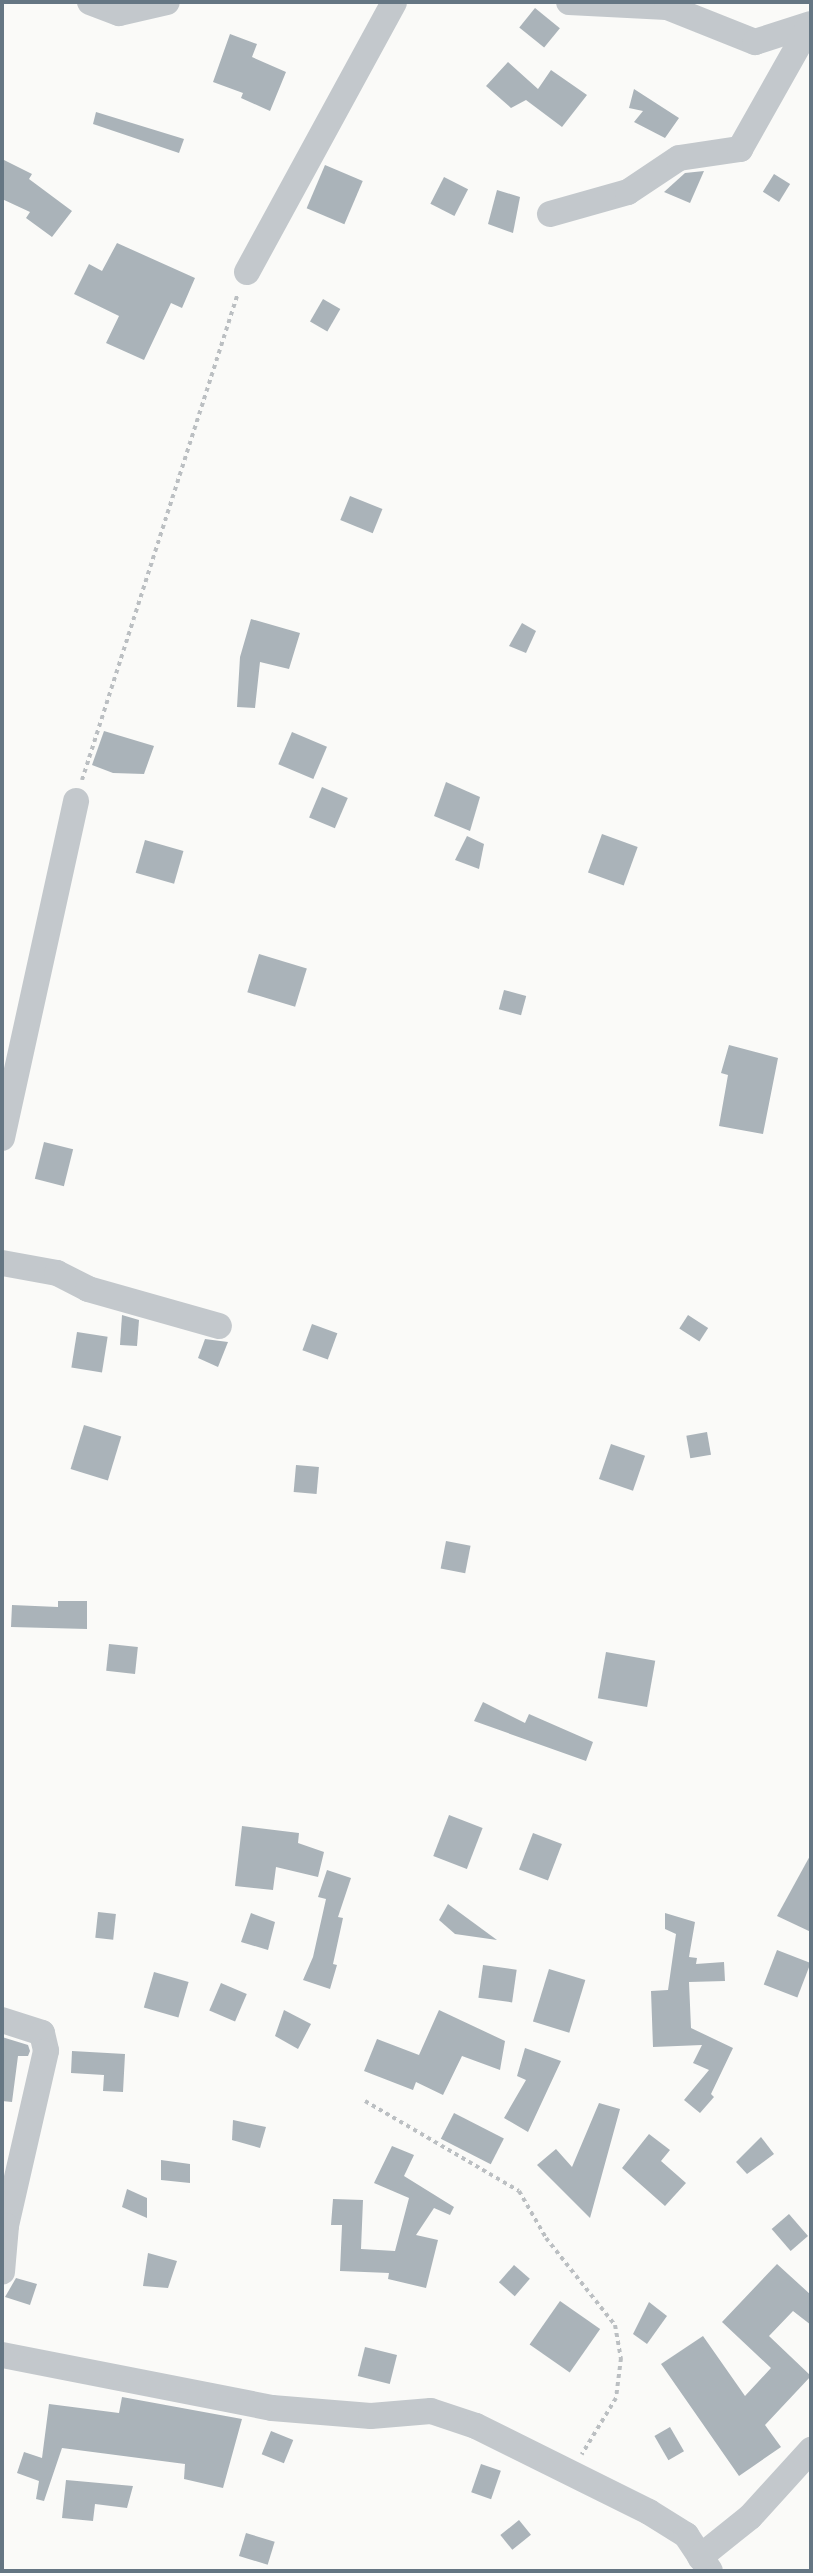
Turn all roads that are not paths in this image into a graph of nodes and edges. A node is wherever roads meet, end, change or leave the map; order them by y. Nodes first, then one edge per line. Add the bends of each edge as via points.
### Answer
1 (90, 2) edge
2 (167, 2) edge
3 (394, 2) edge
4 (569, 2) edge
5 (665, 5) edge
6 (810, 25) edge
7 (550, 214) dead end
8 (247, 272) road end
9 (76, 801) road end
10 (2, 1138) edge
11 (2, 1263) edge
12 (219, 1326) dead end
13 (2, 2020) edge
14 (2, 2272) edge
15 (3, 2348) edge
16 (811, 2450) edge
17 (705, 2564) edge

1 - 2 street via 119,13
3 - 8 street
4 - 5 street
5 - 6 street via 755,42
6 - 7 street via 740,149 679,158 628,192
9 - 10 street
11 - 12 street via 57,1273 88,1289
13 - 14 street via 42,2033 46,2051 6,2226
15 - 17 street via 272,2408 371,2416 431,2411 476,2426 649,2512 686,2535
16 - 17 street

